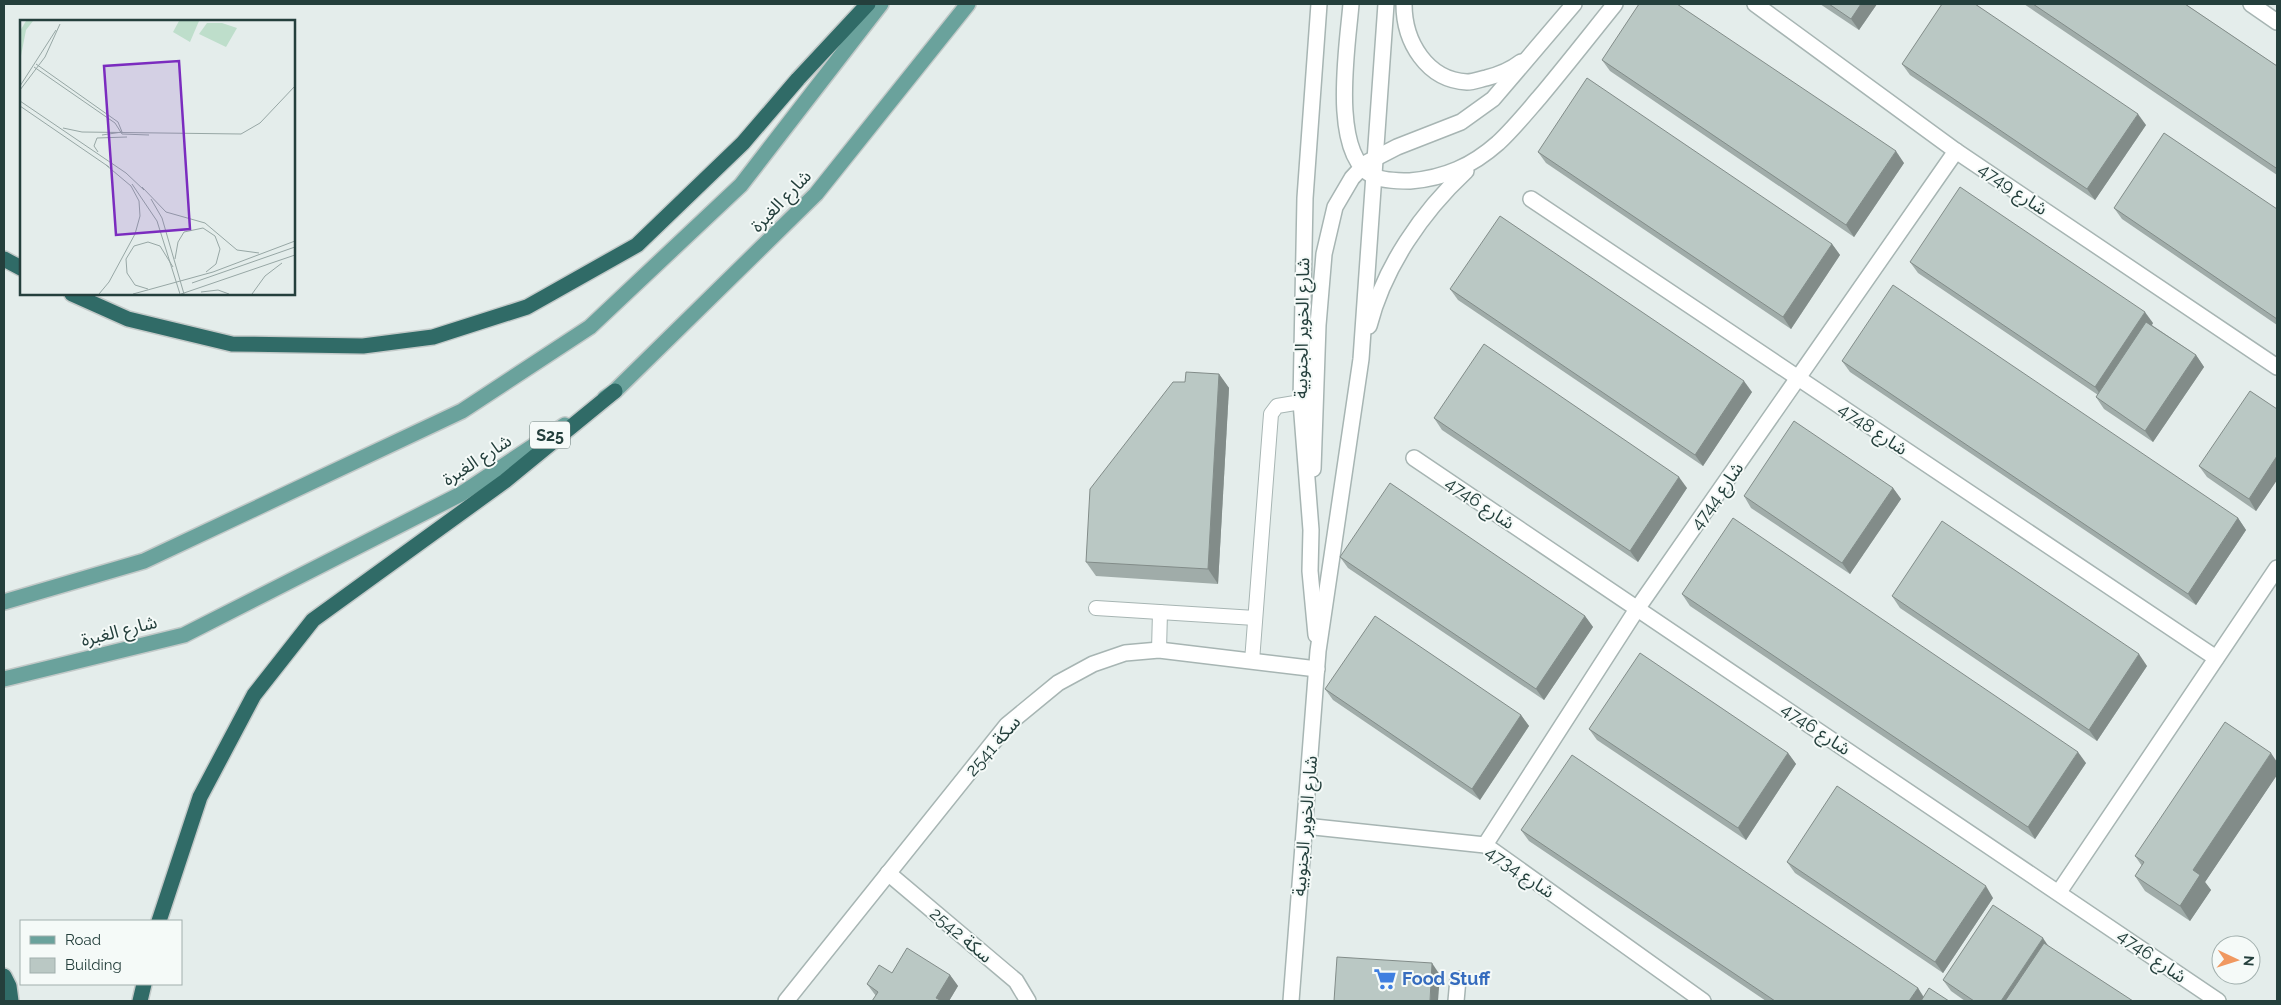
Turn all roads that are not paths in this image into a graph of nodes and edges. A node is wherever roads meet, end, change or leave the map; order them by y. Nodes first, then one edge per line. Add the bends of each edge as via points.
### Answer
1 (868, 4) edge
2 (881, 4) edge
3 (968, 4) edge
4 (1319, 4) edge
5 (1351, 4) edge
6 (1386, 4) edge
7 (1404, 4) edge
8 (1574, 4) edge
9 (1615, 4) edge
10 (1754, 4) edge
11 (2251, 4) edge
12 (2277, 22) edge
13 (1539, 46) junction
14 (1956, 151) junction
15 (1375, 157) junction
16 (1476, 161) junction
17 (1362, 167) junction
18 (1374, 177) junction
19 (1531, 199) dead end
20 (4, 259) edge
21 (20, 267) edge
22 (74, 295) edge
23 (1361, 359) junction
24 (2277, 367) edge
25 (1798, 380) junction
26 (615, 391) junction
27 (1301, 402) junction
28 (1414, 458) dead end
29 (1311, 530) junction
30 (2277, 568) edge
31 (4, 602) edge
32 (1096, 608) dead end
33 (1637, 609) junction
34 (1160, 612) junction
35 (1255, 618) junction
36 (1158, 650) junction
37 (1318, 651) junction
38 (2216, 658) junction
39 (1252, 661) junction
40 (1317, 669) junction
41 (4, 679) edge
42 (1305, 826) junction
43 (1485, 845) junction
44 (888, 873) junction
45 (2058, 892) junction
46 (159, 920) edge
47 (4, 976) edge
48 (1458, 979) dead end
49 (144, 985) edge
50 (1680, 994) edge
51 (11, 1001) edge
52 (140, 1001) edge
53 (786, 1001) edge
54 (1028, 1001) edge
55 (1291, 1001) edge
56 (1456, 1001) edge
57 (1703, 1001) edge
58 (2218, 1001) edge

1 - 22 highway via 743,143 637,245 527,307 433,337 363,346 232,344 128,319
2 - 31 main road via 741,185 590,327 462,412 144,561
3 - 26 main road, شارع الغبرة / S25 via 816,194
4 - 27 street, شارع الخوير الجنوبية via 1304,198
5 - 17 street via 1344,113 1352,150
6 - 15 street, شارع الخوير الجنوبية
7 - 13 street via 1409,38 1423,62 1442,76 1468,82 1494,76 1518,64
8 - 13 street
9 - 16 street via 1511,131
10 - 14 street, 4749 شارع
11 - 12 street
13 - 15 street via 1494,99 1478,111 1460,122
14 - 24 street, 4749 شارع
14 - 25 street, 4744 شارع
15 - 17 street
15 - 18 street, شارع الخوير الجنوبية
16 - 18 street via 1460,170 1429,179 1405,181
16 - 23 street via 1423,218 1402,250 1370,321
17 - 18 street
17 - 29 street via 1335,207 1324,254 1318,325
18 - 23 street, شارع الخوير الجنوبية
19 - 25 street, 4748 شارع
20 - 21 highway
23 - 37 street, شارع الخوير الجنوبية
25 - 33 street, 4744 شارع
25 - 38 street, 4748 شارع
26 - 41 main road, شارع الغبرة / S25 via 461,494 184,634
26 - 46 highway via 505,481 313,620 254,695 200,797
27 - 29 street, شارع الخوير الجنوبية
27 - 35 lane via 1277,406 1271,414
28 - 33 street, 4746 شارع
29 - 37 street, شارع الخوير الجنوبية via 1311,590
30 - 38 street
32 - 34 lane
33 - 43 street, 4744 شارع
33 - 45 street, 4746 شارع
34 - 35 lane
34 - 36 lane
35 - 39 lane
36 - 39 street, سكة 2541
36 - 44 street, سكة 2541 via 1124,653 1093,664 1058,683 1014,719
37 - 40 street, شارع الخوير الجنوبية
38 - 45 street
39 - 40 street, سكة 2541
40 - 42 street, شارع الخوير الجنوبية
42 - 43 street, 4734 شارع
42 - 55 street, شارع الخوير الجنوبية
43 - 50 street, 4734 شارع
44 - 53 street, سكة 2541
44 - 54 street, سكة 2542 via 1016,981
45 - 58 street, 4746 شارع
47 - 51 highway
48 - 56 street
49 - 52 highway
50 - 57 street, 4734 شارع

